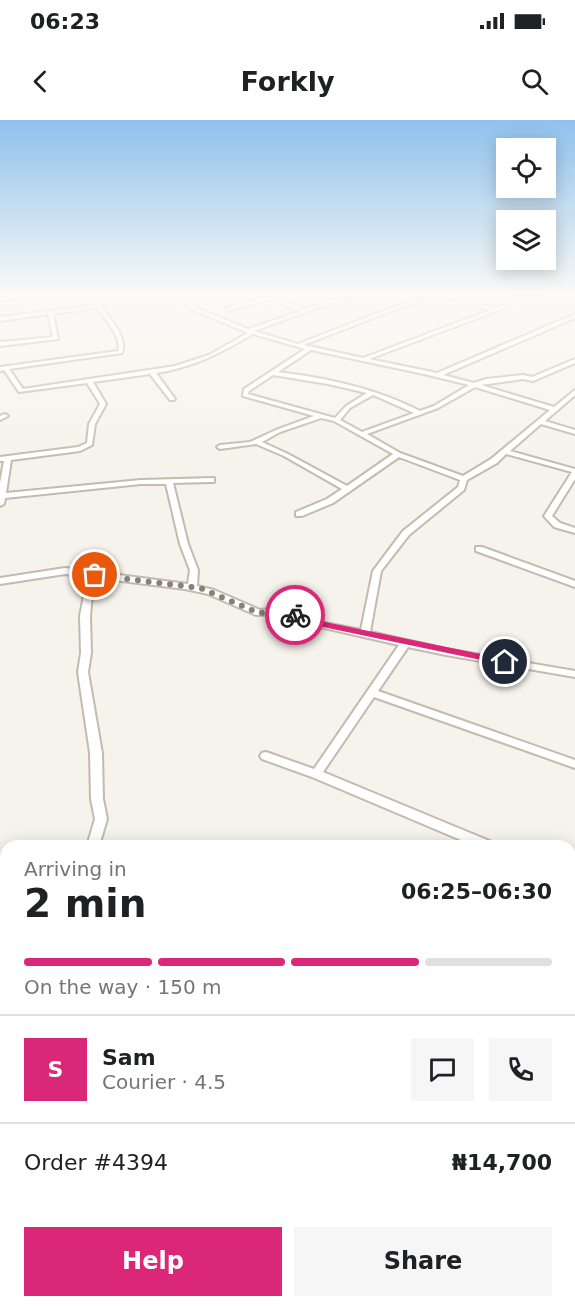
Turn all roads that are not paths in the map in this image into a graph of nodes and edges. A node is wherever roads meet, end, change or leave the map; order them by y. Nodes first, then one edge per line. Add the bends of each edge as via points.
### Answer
1 (120, 351) edge
2 (218, 351) edge
3 (305, 351) edge
4 (326, 351) edge
5 (386, 351) edge
6 (492, 351) edge
7 (363, 360) junction
8 (575, 361) edge
9 (2, 369) edge
10 (153, 372) junction
11 (271, 373) junction
12 (437, 375) junction
13 (90, 382) junction
14 (474, 385) junction
15 (372, 393) junction
16 (573, 394) edge
17 (172, 399) dead end
18 (555, 409) junction
19 (419, 413) junction
20 (322, 416) junction
21 (336, 420) junction
22 (542, 422) junction
23 (575, 432) edge
24 (362, 434) junction
25 (257, 442) junction
26 (220, 447) dead end
27 (505, 452) junction
28 (398, 454) junction
29 (4, 459) edge
30 (575, 472) edge
31 (333, 479) junction
32 (464, 479) junction
33 (211, 480) dead end
34 (362, 480) junction
35 (170, 481) junction
36 (348, 489) junction
37 (0, 498) edge
38 (299, 514) dead end
39 (575, 531) edge
40 (479, 549) dead end
41 (95, 575) junction
42 (0, 581) edge
43 (575, 584) edge
44 (192, 587) junction
45 (365, 633) junction
46 (406, 642) junction
47 (575, 674) edge
48 (371, 692) junction
49 (266, 756) dead end
50 (575, 764) edge
51 (316, 774) junction
52 (95, 840) edge
53 (474, 840) edge

1 - 9 street
2 - 10 street
3 - 11 street
4 - 7 street
5 - 7 street
6 - 12 street
7 - 12 street
8 - 14 street via 533,379 523,377
9 - 13 street via 21,391
10 - 13 street
10 - 17 street
11 - 15 street
11 - 20 street via 246,390 245,395
12 - 14 street
13 - 29 street via 103,404 92,424 90,444 80,449
14 - 18 street
14 - 19 street
15 - 19 street
15 - 21 street via 348,407
16 - 18 street
18 - 22 street
19 - 24 street
20 - 21 street
20 - 25 street
21 - 24 street
22 - 23 street
22 - 27 street
24 - 28 street
25 - 26 street
25 - 31 street
27 - 30 street
27 - 32 street
28 - 32 street
28 - 34 street
29 - 37 street
30 - 39 street via 548,516 557,525
31 - 34 street
31 - 36 street
32 - 45 street via 461,488 406,534 377,571
33 - 35 street
34 - 36 street
35 - 37 street via 107,484
35 - 44 street via 194,570
36 - 38 street
40 - 43 street
41 - 42 street via 50,572
41 - 44 street
41 - 52 street via 85,616 83,672 96,753 101,819
44 - 45 street via 259,613 282,611 323,625
45 - 46 street
46 - 47 street
46 - 48 street
48 - 50 street
48 - 51 street
49 - 51 street
51 - 53 street

